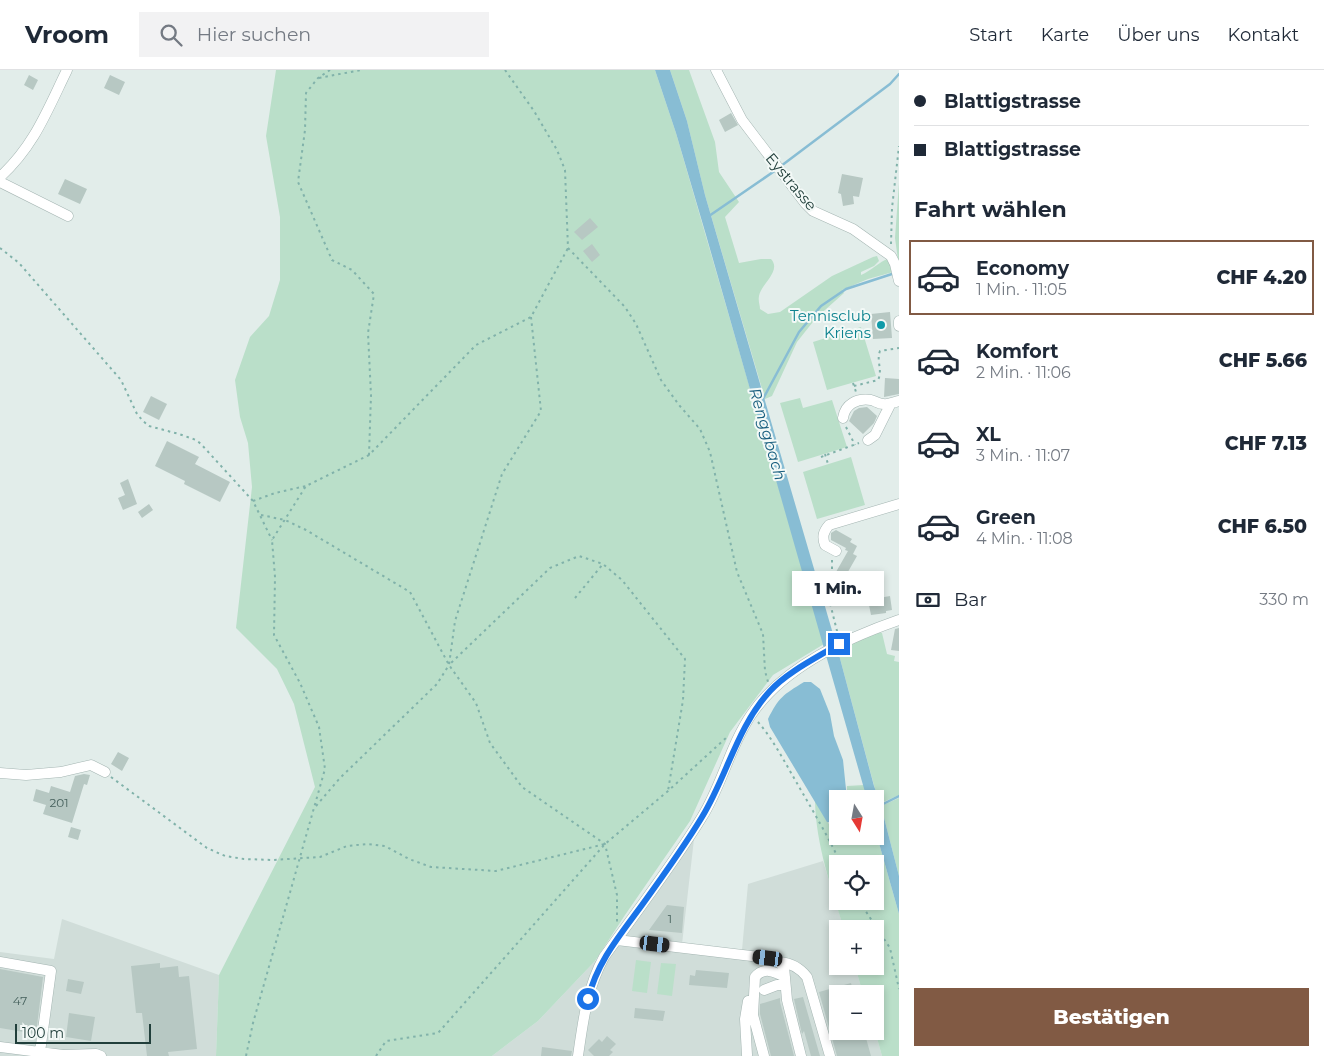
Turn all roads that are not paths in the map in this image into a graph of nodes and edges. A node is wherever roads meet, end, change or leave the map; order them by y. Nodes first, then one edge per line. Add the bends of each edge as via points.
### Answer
1 (67, 70) edge
2 (716, 70) edge
3 (0, 178) edge
4 (0, 182) edge
5 (68, 216) dead end
6 (899, 281) edge
7 (899, 322) edge
8 (899, 326) edge
9 (895, 402) edge
10 (843, 418) road end
11 (868, 440) road end
12 (899, 504) edge
13 (836, 551) road end
14 (899, 620) edge
15 (0, 772) edge
16 (105, 772) road end
17 (617, 940) junction
18 (0, 962) edge
19 (780, 962) junction
20 (785, 981) junction
21 (754, 982) junction
22 (764, 990) dead end
23 (0, 1047) edge
24 (40, 1052) junction
25 (747, 1055) edge
26 (101, 1056) edge
27 (578, 1056) edge
28 (764, 1056) edge
29 (801, 1056) edge
30 (830, 1056) edge

1 - 3 street via 36,134
2 - 6 street, Eystrasse via 742,120 805,203 813,211 853,229 893,260
4 - 5 street
7 - 8 street
9 - 10 street via 882,404 859,400 848,407
9 - 11 street via 875,435
12 - 13 street via 828,526 823,539 825,545
14 - 17 street via 839,641 771,690 751,715 703,816
15 - 16 street via 26,775 91,765
17 - 19 street
17 - 27 street via 604,957 591,985
18 - 24 street via 50,971
19 - 20 street via 784,967
19 - 30 street via 798,968 806,977
20 - 21 street via 775,972 767,971 756,975
20 - 22 street
20 - 29 street
21 - 25 street via 745,1019
21 - 28 street via 753,1015
23 - 24 street
24 - 26 street

